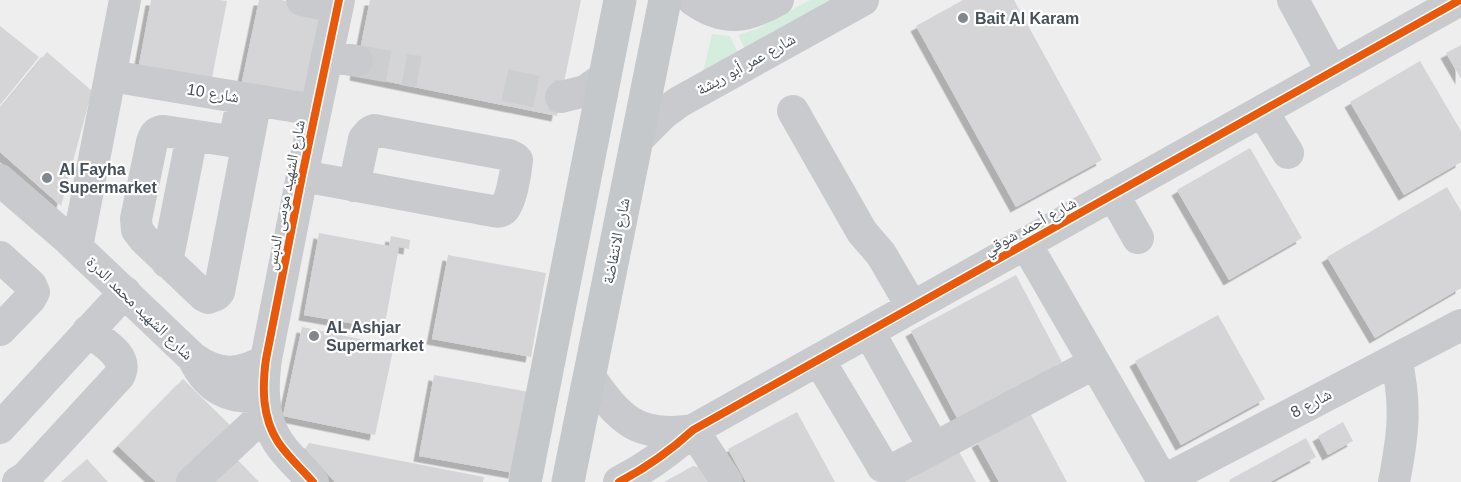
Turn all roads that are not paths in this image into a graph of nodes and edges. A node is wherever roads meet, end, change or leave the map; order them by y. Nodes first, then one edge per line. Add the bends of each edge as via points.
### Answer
1 (125, 0) edge
2 (302, 0) edge
3 (620, 0) edge
4 (665, 0) edge
5 (693, 0) edge
6 (778, 0) edge
7 (863, 0) edge
8 (1293, 0) edge
9 (1460, 0) edge
10 (338, 4) edge
11 (327, 56) junction
12 (357, 61) tunnel mouth
13 (1332, 72) junction
14 (111, 76) junction
15 (605, 77) junction
16 (561, 97) tunnel mouth
17 (250, 99) junction
18 (315, 110) junction
19 (793, 111) dead end
20 (1262, 111) junction
21 (637, 140) junction
22 (1288, 153) dead end
23 (302, 176) junction
24 (0, 180) edge
25 (354, 186) junction
26 (1113, 194) junction
27 (1138, 238) dead end
28 (1026, 244) junction
29 (77, 247) junction
30 (0, 257) edge
31 (125, 292) junction
32 (912, 307) junction
33 (1461, 325) edge
34 (0, 330) edge
35 (88, 331) junction
36 (868, 332) junction
37 (193, 358) junction
38 (266, 359) junction
39 (1396, 359) junction
40 (819, 360) junction
41 (1095, 363) junction
42 (589, 376) junction
43 (265, 405) junction
44 (536, 427) junction
45 (0, 428) edge
46 (693, 430) junction
47 (934, 448) junction
48 (18, 482) edge
49 (192, 482) edge
50 (313, 482) edge
51 (525, 482) edge
52 (541, 482) edge
53 (568, 482) edge
54 (619, 482) edge
55 (727, 482) edge
56 (1162, 482) edge
57 (1394, 482) edge

1 - 14 street
2 - 10 street
3 - 15 main road
4 - 21 main road, شارع الانتفاضة
5 - 6 street via 725,15 742,15
7 - 21 street, شارع عمر أبو ريشة via 679,102
8 - 13 street
9 - 13 street, شارع أحمد شوقي
10 - 11 street, شارع الشهيد موسى الدبس
11 - 12 street
11 - 18 street, شارع الشهيد موسى الدبس
13 - 20 street, شارع أحمد شوقي
14 - 17 street, شارع 10
14 - 29 street
15 - 16 street via 585,91
15 - 44 main road
17 - 17 street via 219,292 212,298 204,296 167,262 192,136 232,139
17 - 18 street, شارع 10
18 - 23 street, شارع الشهيد موسى الدبس
19 - 32 street via 862,232 881,254
20 - 22 street
20 - 26 street, شارع أحمد شوقي
21 - 42 main road, شارع الانتفاضة
23 - 25 street
23 - 38 street, شارع الشهيد موسى الدبس
24 - 29 street, شارع الشهيد محمد الدرة
25 - 25 street via 498,212 508,201 517,160 509,155 374,130 364,139
26 - 27 street
26 - 28 street, شارع أحمد شوقي
28 - 32 street, شارع أحمد شوقي
28 - 41 street
29 - 31 street, شارع الشهيد محمد الدرة
30 - 34 street via 34,292
31 - 35 street
31 - 37 street, شارع الشهيد محمد الدرة
32 - 36 street, شارع أحمد شوقي
33 - 39 street, شارع 8
35 - 45 street
35 - 48 street via 117,354 122,371
36 - 40 street, شارع أحمد شوقي
36 - 47 street
37 - 38 street via 224,372 246,370
37 - 43 street, شارع الشهيد محمد الدرة via 206,379 221,390
38 - 43 street, شارع الشهيد موسى الدبس
39 - 56 street, شارع 8
39 - 57 street via 1403,420
40 - 46 street, شارع أحمد شوقي
40 - 47 street via 882,466 894,469
41 - 47 street
41 - 56 street
42 - 46 street, شارع أحمد شوقي via 616,412 633,424 673,434
42 - 53 main road, شارع الانتفاضة
43 - 49 street
43 - 50 street via 278,442
44 - 51 main road
44 - 52 main road
46 - 54 street, شارع أحمد شوقي via 654,462
46 - 55 street

